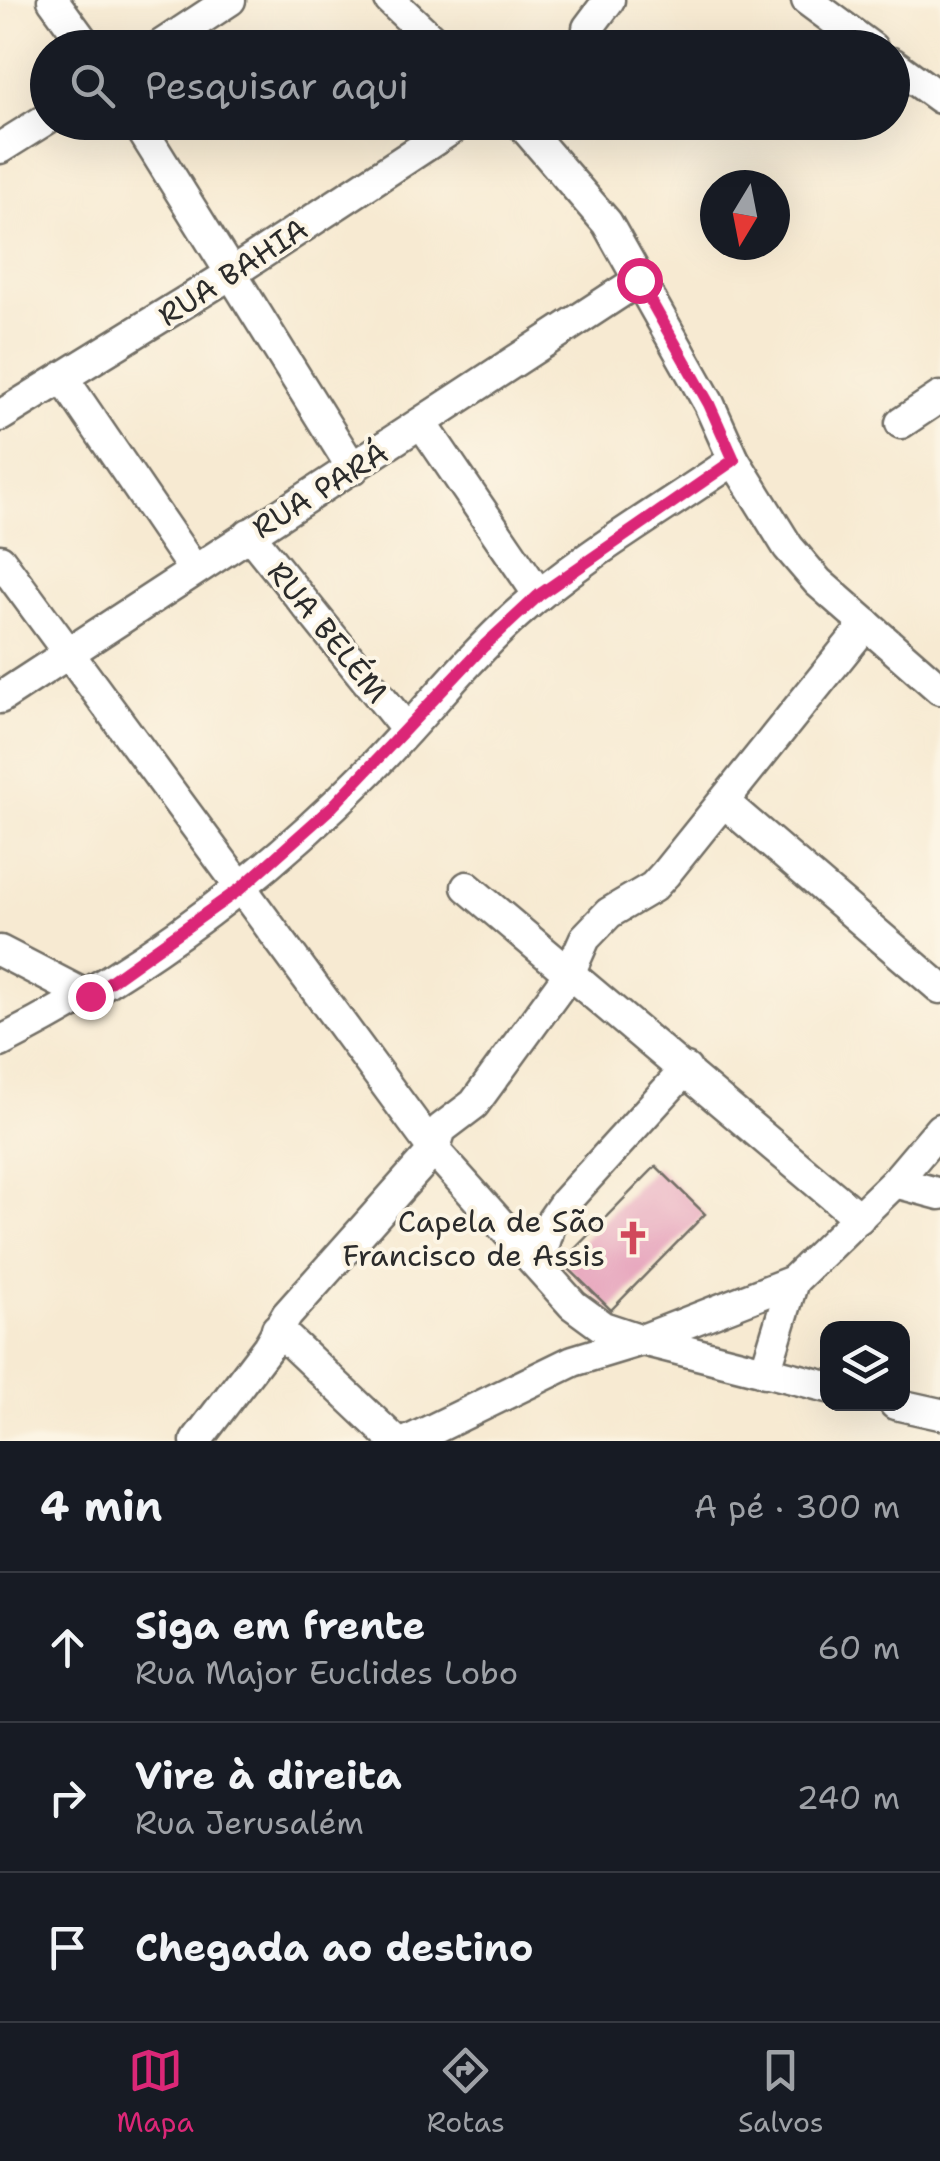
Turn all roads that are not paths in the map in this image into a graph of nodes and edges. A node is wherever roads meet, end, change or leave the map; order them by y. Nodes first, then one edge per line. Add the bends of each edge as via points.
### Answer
1 (53, 0) edge
2 (230, 0) edge
3 (390, 0) edge
4 (609, 0) edge
5 (807, 0) edge
6 (588, 28) dead end
7 (75, 30) edge
8 (184, 30) edge
9 (422, 30) edge
10 (848, 30) edge
11 (910, 75) edge
12 (938, 93) edge
13 (30, 129) edge
14 (149, 140) edge
15 (435, 140) edge
16 (536, 140) edge
17 (0, 147) edge
18 (229, 275) junction
19 (639, 280) junction
20 (63, 378) junction
21 (940, 396) edge
22 (0, 416) edge
23 (902, 423) dead end
24 (423, 424) junction
25 (734, 460) junction
26 (354, 469) junction
27 (249, 534) junction
28 (0, 560) edge
29 (194, 570) junction
30 (539, 595) junction
31 (866, 624) junction
32 (66, 653) junction
33 (940, 689) edge
34 (0, 698) edge
35 (407, 730) junction
36 (725, 803) junction
37 (468, 887) dead end
38 (240, 889) junction
39 (0, 951) edge
40 (569, 974) junction
41 (940, 988) edge
42 (90, 996) junction
43 (0, 1042) edge
44 (686, 1069) junction
45 (940, 1129) edge
46 (434, 1150) junction
47 (895, 1182) junction
48 (940, 1194) edge
49 (858, 1218) junction
50 (538, 1264) junction
51 (792, 1281) junction
52 (278, 1328) junction
53 (642, 1340) junction
54 (765, 1372) junction
55 (820, 1385) edge
56 (910, 1407) edge
57 (940, 1414) edge
58 (196, 1441) edge
59 (394, 1441) edge
60 (410, 1441) edge

1 - 7 street
2 - 8 street
3 - 9 street
4 - 6 street
5 - 10 street
11 - 12 street
13 - 17 street
14 - 18 street
15 - 18 street, RUA BAHIA
16 - 19 street via 584,192
18 - 20 street, RUA BAHIA
18 - 26 street
19 - 24 street, RUA PARÁ
19 - 25 street
20 - 22 street, RUA BAHIA
20 - 29 street
21 - 23 street
24 - 26 street, RUA PARÁ
24 - 30 street
25 - 30 street
25 - 31 street via 788,546
26 - 27 street, RUA PARÁ
27 - 29 street, RUA PARÁ
27 - 35 street, RUA BELÉM
28 - 32 street
29 - 32 street, RUA PARÁ
30 - 35 street
31 - 33 street
31 - 36 street
32 - 34 street, RUA PARÁ
32 - 38 street
35 - 38 street
36 - 40 street via 652,887 597,924
36 - 41 street
37 - 40 street
38 - 42 street
38 - 46 street
39 - 42 street
40 - 44 street
40 - 46 street via 474,1104 441,1129
42 - 43 street
44 - 49 street
44 - 50 street via 565,1202
45 - 47 street
46 - 50 street
46 - 52 street
47 - 48 street
47 - 49 street
49 - 51 street
50 - 53 street via 589,1318
51 - 53 street
51 - 54 street
52 - 58 street
52 - 59 street
53 - 54 street
53 - 60 street via 524,1382
54 - 55 street
56 - 57 street

